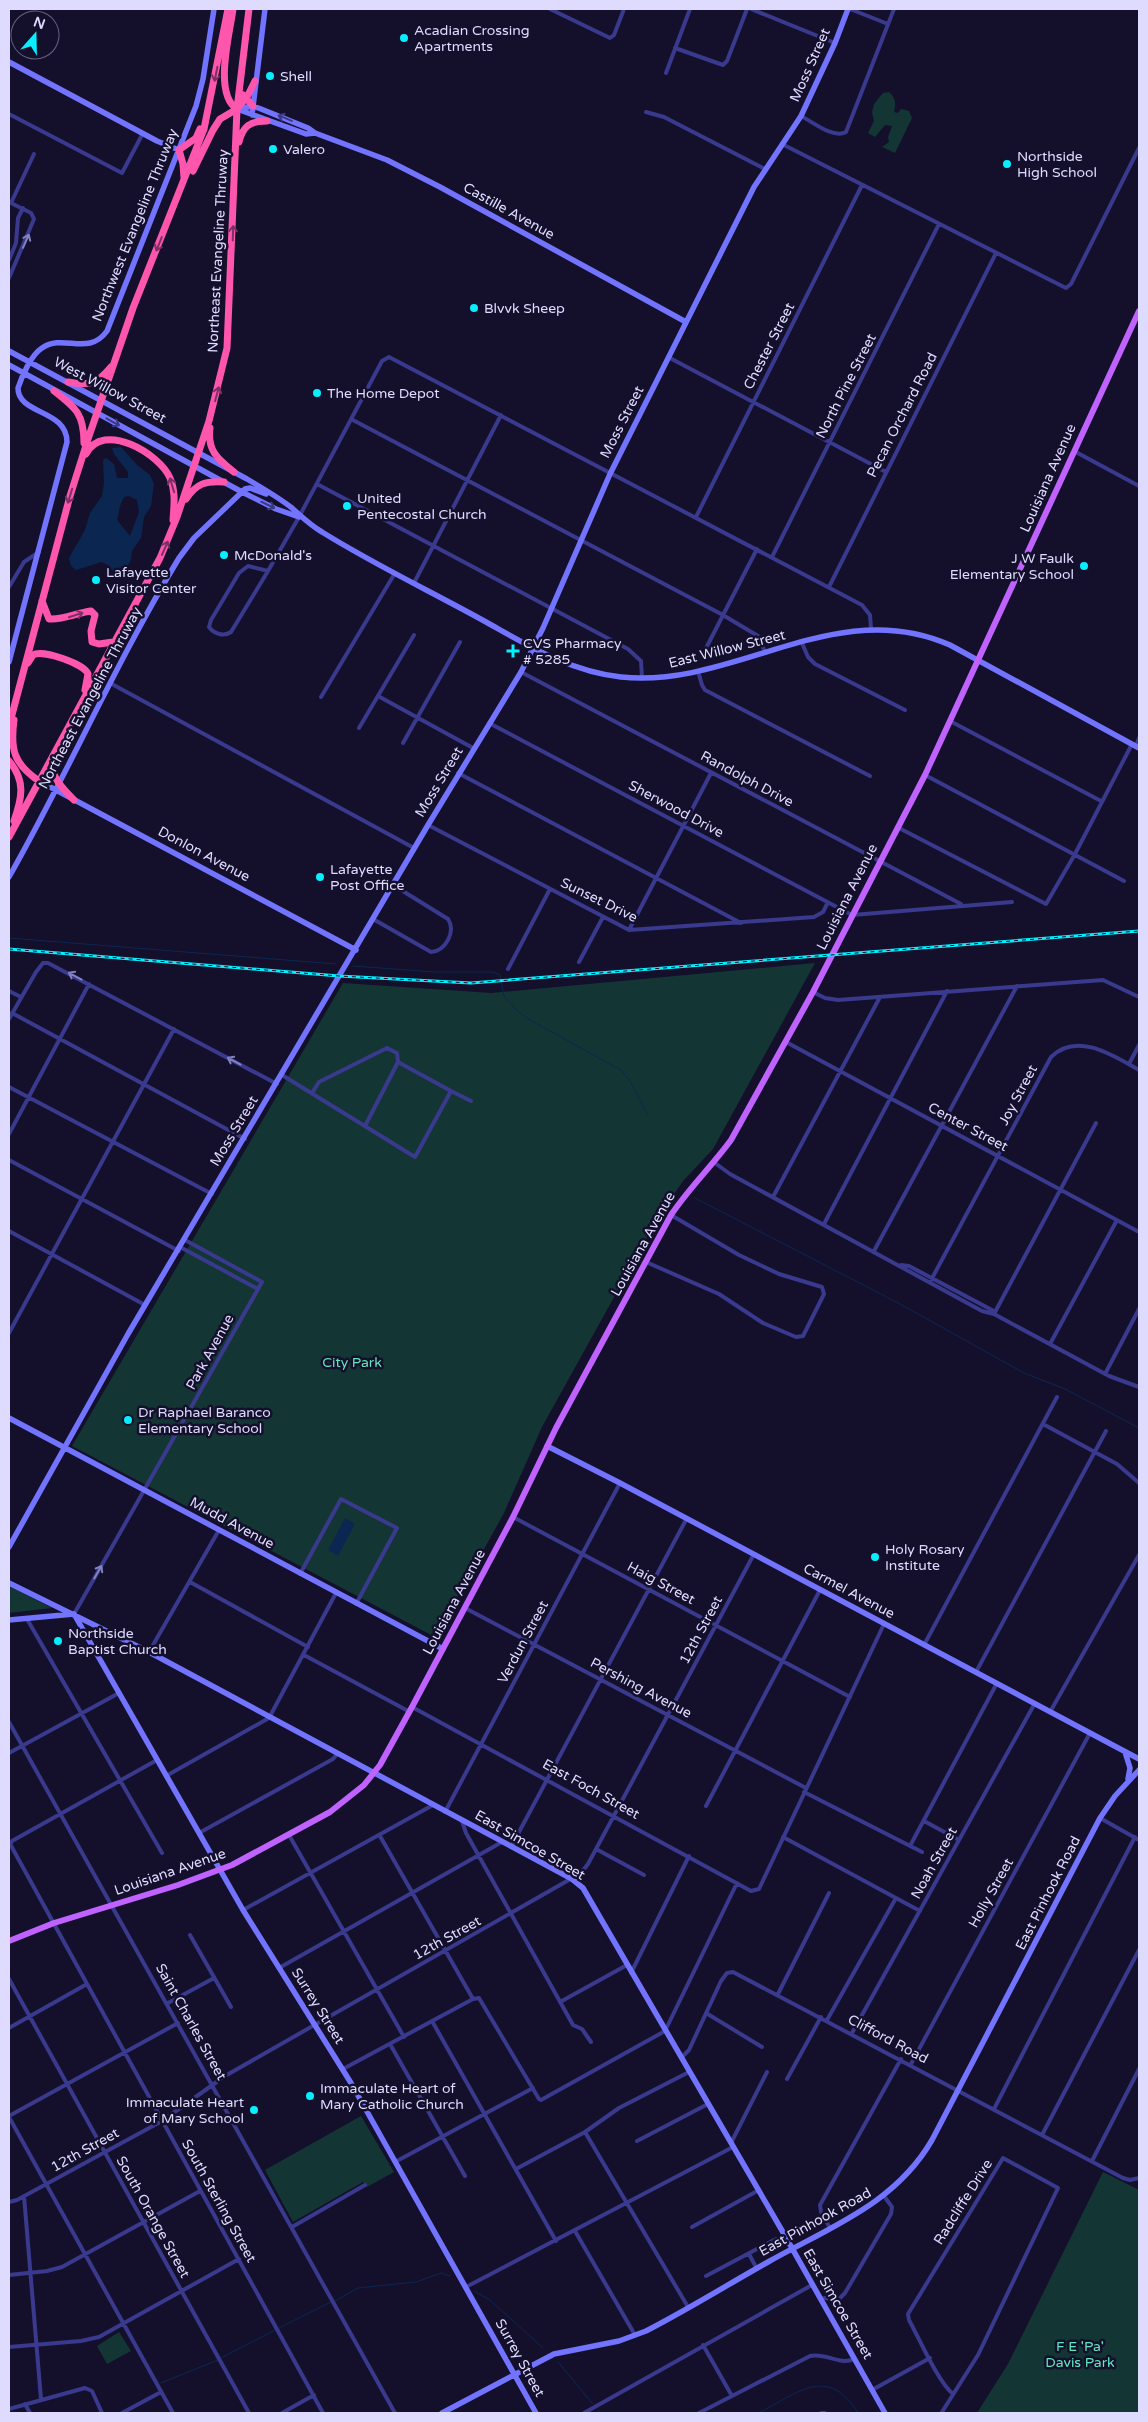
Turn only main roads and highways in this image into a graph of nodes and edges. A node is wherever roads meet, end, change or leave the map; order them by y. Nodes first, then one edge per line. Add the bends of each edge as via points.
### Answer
1 (214, 9) edge
2 (228, 9) edge
3 (233, 9) edge
4 (249, 9) edge
5 (264, 9) edge
6 (849, 9) edge
7 (9, 62) edge
8 (255, 81) junction
9 (239, 87) junction
10 (246, 98) junction
11 (253, 106) junction
12 (237, 109) junction
13 (252, 115) junction
14 (206, 116) junction
15 (267, 120) junction
16 (315, 133) junction
17 (178, 150) junction
18 (236, 155) junction
19 (184, 181) junction
20 (166, 225) junction
21 (1139, 310) edge
22 (686, 322) junction
23 (9, 351) edge
24 (31, 362) junction
25 (114, 362) junction
26 (9, 365) edge
27 (24, 374) junction
28 (68, 382) junction
29 (54, 390) junction
30 (101, 400) junction
31 (97, 414) junction
32 (212, 414) junction
33 (84, 452) junction
34 (199, 452) junction
35 (194, 466) junction
36 (79, 468) junction
37 (234, 472) junction
38 (224, 482) junction
39 (242, 492) junction
40 (276, 497) junction
41 (180, 508) junction
42 (299, 517) junction
43 (171, 533) junction
44 (42, 600) junction
45 (113, 642) junction
46 (534, 648) junction
47 (978, 660) junction
48 (9, 662) edge
49 (23, 675) junction
50 (19, 687) junction
51 (83, 698) junction
52 (9, 724) edge
53 (1135, 746) edge
54 (52, 757) junction
55 (9, 761) edge
56 (39, 781) junction
57 (59, 783) junction
58 (55, 790) junction
59 (74, 800) junction
60 (9, 836) edge
61 (9, 877) edge
62 (356, 950) junction
63 (9, 1418) edge
64 (547, 1446) junction
65 (64, 1448) junction
66 (9, 1547) edge
67 (9, 1583) edge
68 (74, 1614) junction
69 (9, 1620) edge
70 (443, 1649) junction
71 (1125, 1752) junction
72 (1139, 1759) edge
73 (1139, 1770) edge
74 (374, 1773) junction
75 (1128, 1781) junction
76 (220, 1870) junction
77 (9, 1941) edge
78 (792, 2249) junction
79 (514, 2374) junction
80 (442, 2413) edge
81 (536, 2413) edge
82 (885, 2413) edge

1 - 17 main road, Northwest Evangeline Thruway via 200,92
2 -> 14 highway, Northwest Evangeline Thruway
3 - 12 highway via 224,80 226,95
4 - 9 highway, Northeast Evangeline Thruway
5 - 8 main road
6 - 22 main road, Moss Street via 801,116 742,210
7 - 17 main road
8 - 10 highway
8 - 11 main road
9 - 10 highway
9 - 12 highway, Northeast Evangeline Thruway
10 - 11 highway
10 - 12 highway
11 - 12 main road
11 - 13 main road
16 -> 11 main road, Castille Avenue
12 - 13 main road, Castille Avenue
12 - 18 highway, Northeast Evangeline Thruway
12 - 20 highway via 220,119 213,130
13 - 15 main road, Castille Avenue
14 - 17 highway via 196,138
14 - 19 highway, Northwest Evangeline Thruway
15 - 16 main road, Castille Avenue via 306,134
15 - 18 highway via 254,121 242,130
16 - 22 main road, Castille Avenue via 388,160
17 - 19 highway
17 - 24 main road, Northwest Evangeline Thruway via 107,331 94,343 44,346
32 -> 18 highway, Northeast Evangeline Thruway via 230,321
19 - 20 highway, Northwest Evangeline Thruway
20 -> 25 highway, Northwest Evangeline Thruway
21 - 47 main road, Louisiana Avenue
22 - 46 main road, Moss Street via 610,474
23 - 24 main road, West Willow Street
24 - 27 main road, Northwest Evangeline Thruway
24 - 28 main road, West Willow Street
25 - 28 highway via 101,379 90,384
25 - 30 highway, Northwest Evangeline Thruway
26 - 27 main road, West Willow Street
27 - 29 main road, West Willow Street
27 - 48 main road, Northwest Evangeline Thruway via 18,388 20,396 27,404 60,424 67,439
28 - 30 main road, West Willow Street
29 - 31 main road, West Willow Street
29 - 33 highway via 77,409 84,429
30 - 31 highway, Northwest Evangeline Thruway
30 - 34 main road, West Willow Street
31 - 33 highway, Northwest Evangeline Thruway
31 -> 35 main road, West Willow Street
32 - 34 highway, Northeast Evangeline Thruway
32 - 37 highway via 210,447 215,457
33 - 36 highway, Northwest Evangeline Thruway
34 - 35 highway, Northeast Evangeline Thruway
34 - 37 main road, East Willow Street
35 - 38 main road, East Willow Street
35 - 41 highway, Northeast Evangeline Thruway
43 -> 36 highway via 174,490 164,467 154,458 121,440 107,439 88,450
36 -> 44 highway, Northwest Evangeline Thruway
37 - 40 main road, East Willow Street
38 - 39 main road, East Willow Street
38 - 41 highway via 202,483 193,488
39 - 40 main road via 250,488
39 -> 42 main road, East Willow Street
39 - 57 main road, Northeast Evangeline Thruway via 194,538 179,558
40 - 42 main road, East Willow Street
41 - 43 highway, Northeast Evangeline Thruway
42 - 46 main road, East Willow Street
45 -> 43 highway, Northeast Evangeline Thruway
44 -> 45 highway via 49,620 62,620 79,612 91,611 95,615 92,642
44 - 49 highway, Northwest Evangeline Thruway
45 - 51 highway, Northeast Evangeline Thruway
46 - 47 main road, East Willow Street via 592,672 642,678 698,671 847,631 871,629 898,630 931,638
46 - 62 main road, Moss Street
47 - 53 main road, East Willow Street
47 - 64 main road, Louisiana Avenue via 925,775 739,1128 671,1215
49 - 50 highway, Northwest Evangeline Thruway
49 - 51 highway via 37,652 83,666 88,674
50 - 52 highway, Northwest Evangeline Thruway
50 - 56 highway via 12,744 21,767
51 - 54 highway, Northeast Evangeline Thruway
54 - 56 highway, Northeast Evangeline Thruway
54 - 57 highway via 52,771
55 - 60 highway via 18,774 22,793
56 - 58 main road, Donlon Avenue
56 - 60 highway, Northeast Evangeline Thruway
57 - 58 main road, Northeast Evangeline Thruway
57 - 59 highway
58 - 59 main road, Donlon Avenue
58 - 61 main road, Northeast Evangeline Thruway
59 - 62 main road, Donlon Avenue
62 - 65 main road, Moss Street
63 - 65 main road, Mudd Avenue
64 - 70 main road, Louisiana Avenue
64 - 71 main road, Carmel Avenue
65 - 66 main road, Moss Street
65 - 70 main road, Mudd Avenue
67 - 68 main road, East Simcoe Street
68 - 69 main road
68 - 74 main road, East Simcoe Street
68 - 76 main road, Surrey Street
70 - 74 main road, Louisiana Avenue
71 - 72 main road, Carmel Avenue
71 - 75 main road via 1130,1768
73 - 75 main road, East Pinhook Road
74 - 76 main road, Louisiana Avenue via 343,1803
74 - 78 main road, East Simcoe Street via 583,1888
75 - 78 main road, East Pinhook Road via 1100,1818 924,2153 908,2175 884,2196
76 - 77 main road, Louisiana Avenue via 54,1923
76 - 79 main road, Surrey Street via 343,2070
78 - 79 main road, East Pinhook Road via 636,2336 554,2354
78 - 82 main road, East Simcoe Street
79 - 80 main road, East Pinhook Road
79 - 81 main road, Surrey Street

